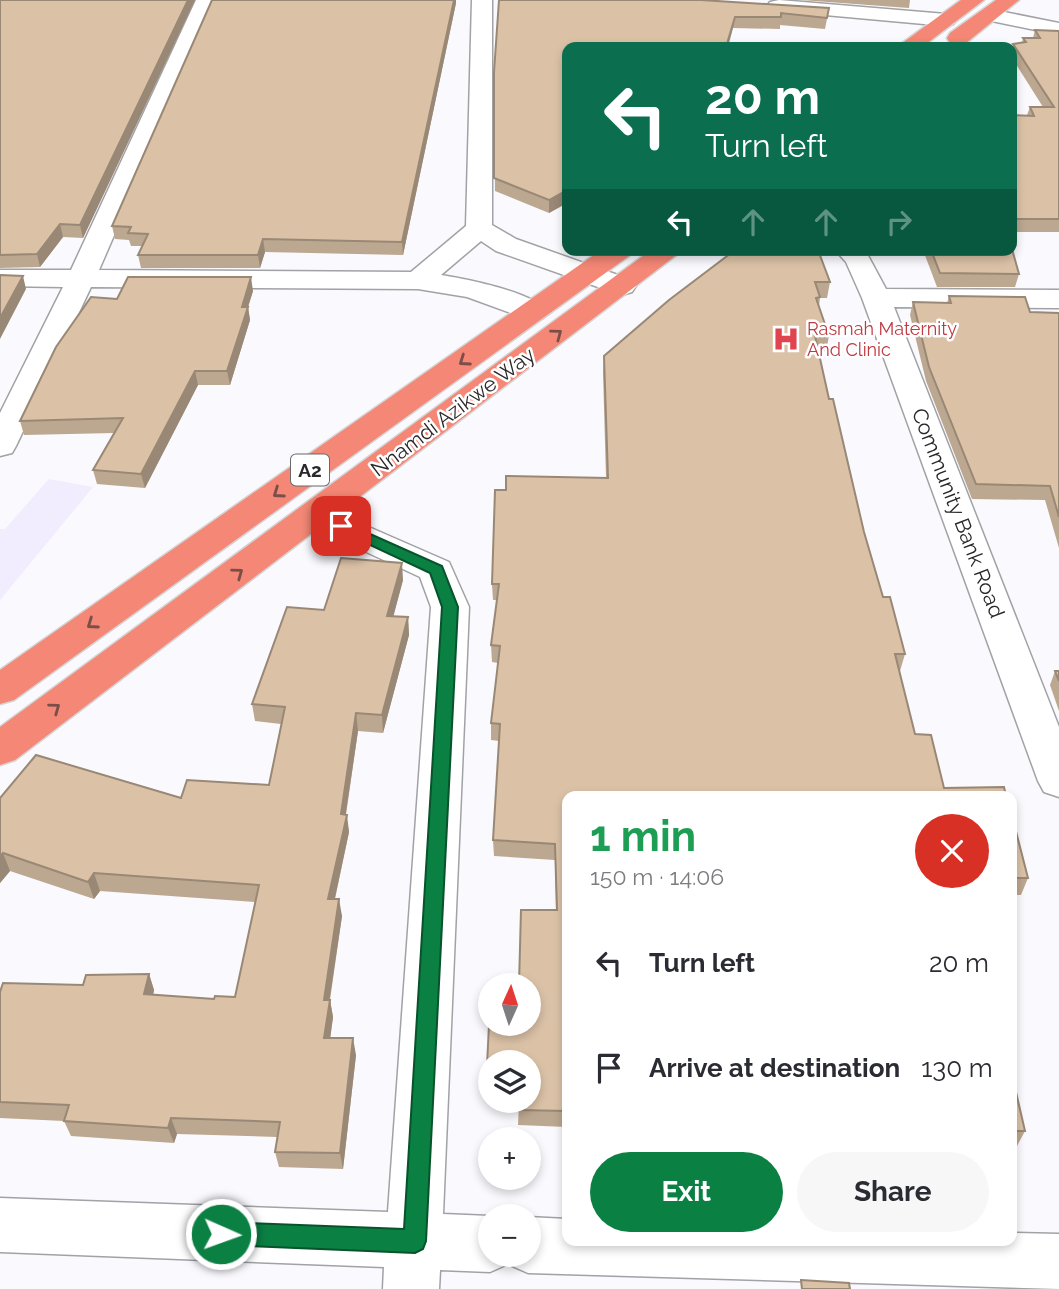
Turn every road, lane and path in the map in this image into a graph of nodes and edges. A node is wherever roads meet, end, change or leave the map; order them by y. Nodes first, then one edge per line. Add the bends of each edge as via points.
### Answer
1 (206, 0) edge
2 (482, 0) edge
3 (1009, 0) edge
4 (752, 5) edge
5 (982, 8) edge
6 (946, 20) junction
7 (1059, 29) edge
8 (915, 42) edge
9 (950, 42) edge
10 (479, 228) junction
11 (610, 256) edge
12 (661, 256) edge
13 (855, 256) edge
14 (585, 274) junction
15 (0, 278) edge
16 (81, 279) junction
17 (418, 281) junction
18 (622, 286) junction
19 (876, 298) junction
20 (1059, 299) edge
21 (533, 312) junction
22 (0, 446) edge
23 (316, 515) junction
24 (0, 690) edge
25 (0, 749) edge
26 (1059, 781) edge
27 (0, 1225) edge
28 (541, 1245) edge
29 (478, 1247) edge
30 (1059, 1262) edge
31 (413, 1265) edge

1 - 16 street
2 - 10 street
3 - 5 highway
4 - 6 street
5 - 6 highway
5 - 7 street
5 - 9 highway
6 - 8 highway
10 - 14 street via 506,245
10 - 17 street
11 - 14 highway, Nnamdi Azikwe Way / A2
12 - 18 highway, Nnamdi Azikwe Way / A2
13 - 19 street, Community Bank Road
14 - 18 street
14 - 21 highway, Nnamdi Azikwe Way / A2
15 - 16 street
16 - 17 street
16 - 22 street
17 - 21 street via 495,295
23 -> 18 highway, Nnamdi Azikwe Way / A2
19 - 20 street
19 - 26 street, Community Bank Road
21 -> 24 highway, Nnamdi Azikwe Way / A2
25 -> 23 highway, Nnamdi Azikwe Way / A2
23 - 31 street via 436,570 450,607
27 - 31 street
28 - 30 street
29 - 31 street

